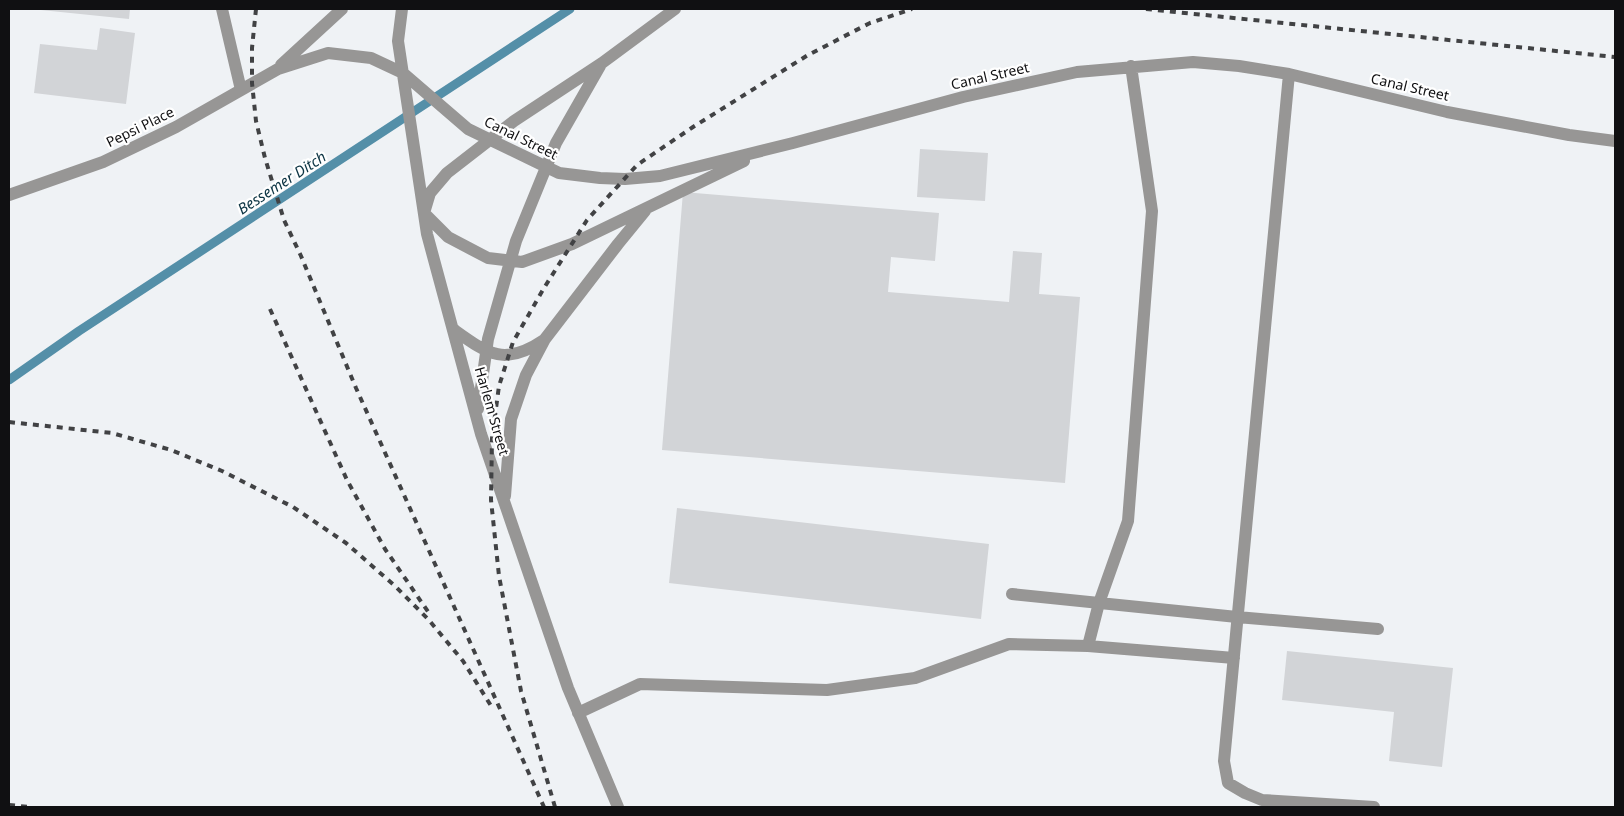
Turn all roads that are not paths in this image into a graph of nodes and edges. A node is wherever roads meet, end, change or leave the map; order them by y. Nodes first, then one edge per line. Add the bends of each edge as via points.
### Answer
1 (222, 9) edge
2 (342, 9) edge
3 (402, 9) edge
4 (675, 9) edge
5 (602, 63) junction
6 (1131, 66) junction
7 (278, 69) junction
8 (403, 73) junction
9 (1290, 74) junction
10 (241, 90) junction
11 (489, 140) junction
12 (1615, 141) edge
13 (768, 149) junction
14 (546, 167) junction
15 (9, 195) edge
16 (649, 207) junction
17 (424, 213) junction
18 (510, 261) junction
19 (453, 329) junction
20 (545, 339) junction
21 (486, 351) junction
22 (477, 414) junction
23 (504, 501) junction
24 (1012, 594) dead end
25 (1099, 603) junction
26 (1237, 617) junction
27 (1378, 629) dead end
28 (1088, 646) junction
29 (1234, 658) junction
30 (578, 713) junction
31 (618, 807) edge
32 (1374, 807) edge

1 - 10 lane
2 - 7 lane
3 - 8 lane, Harlem Street via 398,41
4 - 5 lane
5 - 11 lane
5 - 14 lane via 556,143
6 - 9 lane, Canal Street via 1193,62
6 - 13 lane, Canal Street via 1077,72 964,97
6 - 25 lane via 1152,211 1128,521
7 - 8 lane, Canal Street via 328,53 370,58
7 - 10 lane, Pepsi Place
8 - 11 lane, Canal Street via 459,122
8 - 17 lane, Harlem Street
9 - 12 lane, Canal Street via 1447,112
9 - 26 lane
10 - 15 lane, Pepsi Place via 176,127 103,162
11 - 14 lane, Canal Street
11 - 17 lane via 447,173 430,193
13 - 14 lane, Canal Street via 660,176 625,179 559,174
13 - 16 lane
14 - 18 lane
16 - 18 lane via 572,244 522,262
16 - 20 lane
17 - 18 lane via 448,237 488,258
17 - 19 lane, Harlem Street
18 - 21 lane
19 - 21 lane
19 - 22 lane, Harlem Street
20 - 21 lane via 528,350 509,355
20 - 23 lane via 526,375 511,419
21 - 22 lane
22 - 23 lane, Harlem Street
23 - 30 lane, Harlem Street
24 - 25 lane
25 - 26 lane
25 - 28 lane
26 - 27 lane
26 - 29 lane
28 - 29 lane
28 - 30 lane via 1009,644 915,678 827,690 640,684
29 - 32 lane via 1224,761 1228,783 1262,800
30 - 31 lane, Harlem Street

